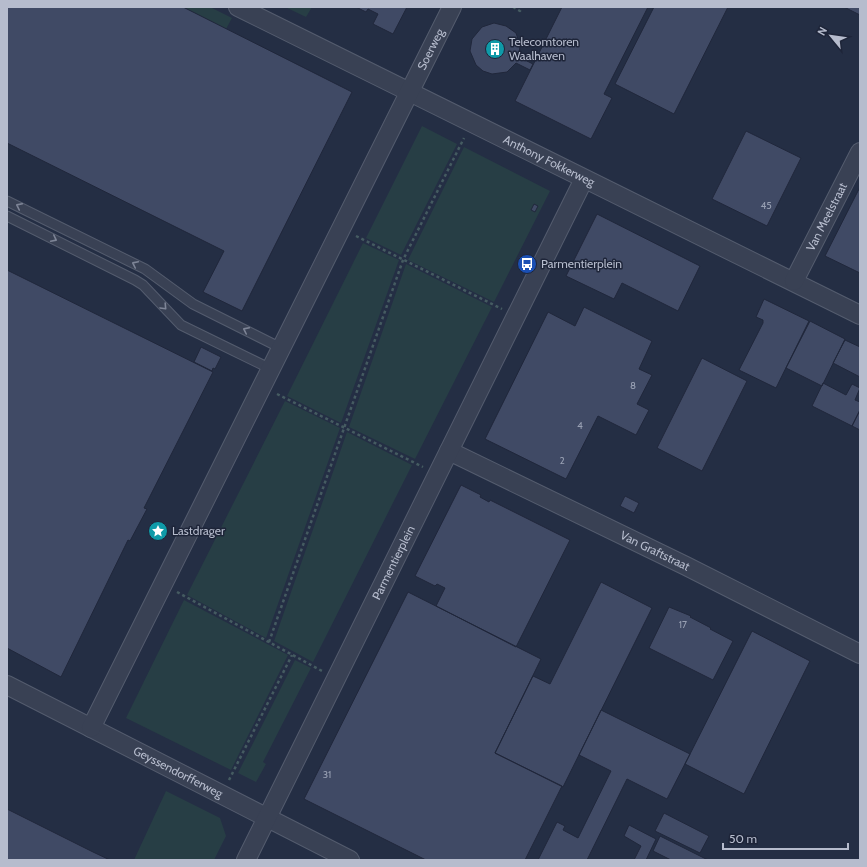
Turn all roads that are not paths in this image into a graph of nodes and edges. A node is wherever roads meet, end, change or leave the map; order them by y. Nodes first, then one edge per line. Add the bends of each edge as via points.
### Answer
1 (238, 7) edge
2 (452, 7) edge
3 (409, 92) junction
4 (860, 152) edge
5 (584, 179) junction
6 (7, 200) edge
7 (7, 216) edge
8 (794, 281) junction
9 (860, 315) edge
10 (281, 348) junction
11 (271, 369) junction
12 (449, 451) junction
13 (860, 654) edge
14 (7, 685) edge
15 (91, 728) junction
16 (267, 818) junction
17 (246, 860) edge
18 (350, 860) edge

1 - 3 street, Anthony Fokkerweg
2 - 3 street, Soerweg
3 - 5 street, Anthony Fokkerweg
3 - 10 street
4 - 8 street, Van Meelstraat
5 - 8 street, Anthony Fokkerweg
5 - 12 street, Parmentierplein
10 -> 6 lane via 193,304 145,269
7 -> 11 lane via 136,280 181,325
8 - 9 street, Anthony Fokkerweg
10 - 11 street
11 - 15 street
12 - 13 street, Van Graftstraat
12 - 16 street, Parmentierplein
14 - 15 street, Geyssendorfferweg
15 - 16 street, Geyssendorfferweg
16 - 17 street, Parmentierplein
16 - 18 street, Geyssendorfferweg

